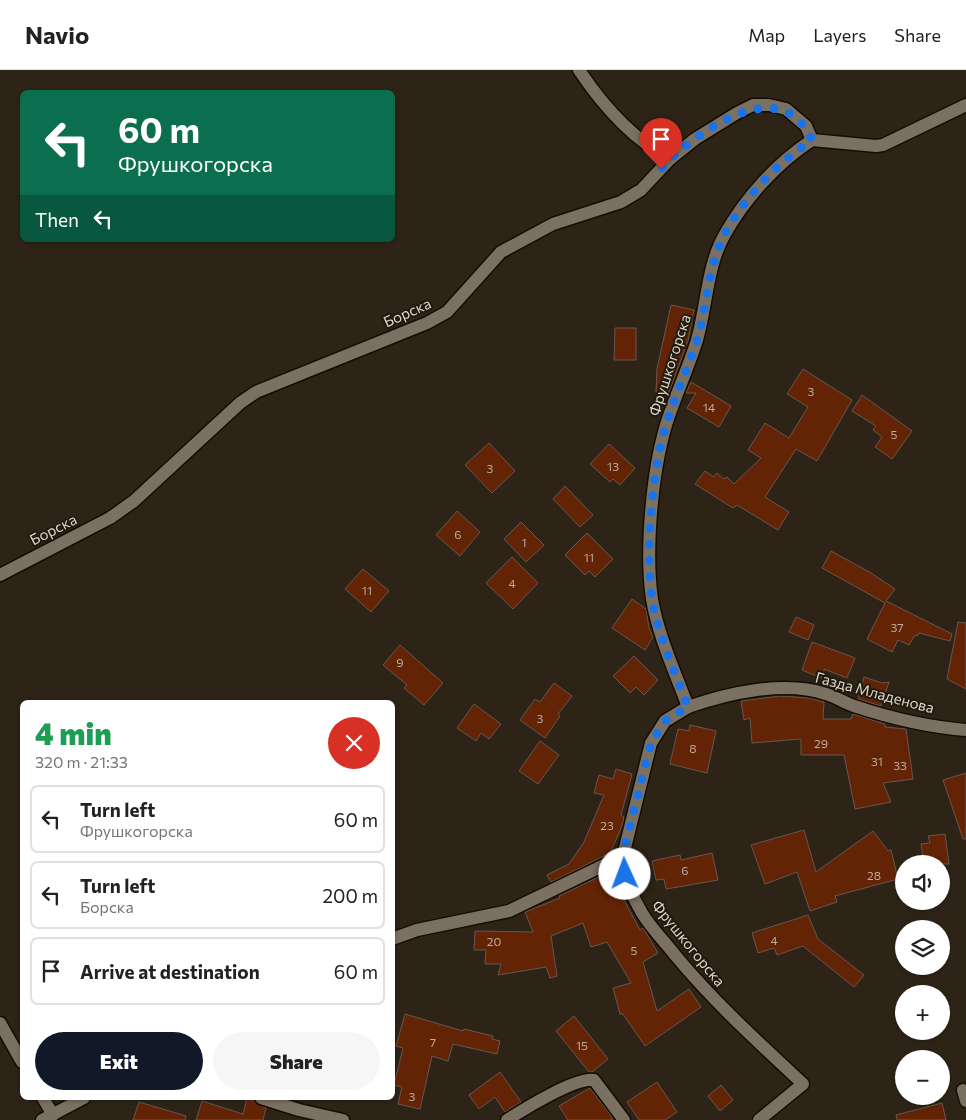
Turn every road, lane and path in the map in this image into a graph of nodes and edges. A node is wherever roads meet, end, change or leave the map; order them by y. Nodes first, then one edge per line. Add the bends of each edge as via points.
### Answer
1 (579, 70) edge
2 (966, 104) edge
3 (812, 140) junction
4 (670, 159) junction
5 (0, 575) edge
6 (688, 707) junction
7 (966, 730) edge
8 (623, 856) junction
9 (395, 938) edge
10 (0, 1023) edge
11 (20, 1058) edge
12 (44, 1100) edge
13 (80, 1100) edge
14 (268, 1100) edge
15 (48, 1118) edge
16 (344, 1120) edge
17 (507, 1120) edge
18 (624, 1120) edge
19 (759, 1120) edge

1 - 4 street via 592,90 625,126
2 - 3 street via 883,145
3 - 4 street, Борска via 806,126 786,109 753,106 714,126
3 - 6 street, Фрушкогорска via 774,171 724,235 715,257 697,339 666,427 658,463 651,525 652,591 658,622
4 - 5 street, Борска via 642,190 621,202 553,224 501,252 457,302 440,316 256,392 134,501 110,518
6 - 7 street, Газда Младенова via 752,690 796,689 826,693 853,706 890,716
6 - 8 street, Фрушкогорска via 665,721 651,743
8 - 9 street via 510,911 417,930
8 - 19 street, Фрушкогорска via 633,896 658,935 700,986 803,1084
10 - 11 street
12 - 15 street
13 - 15 street
14 - 16 street
17 - 18 street via 588,1079 594,1080

